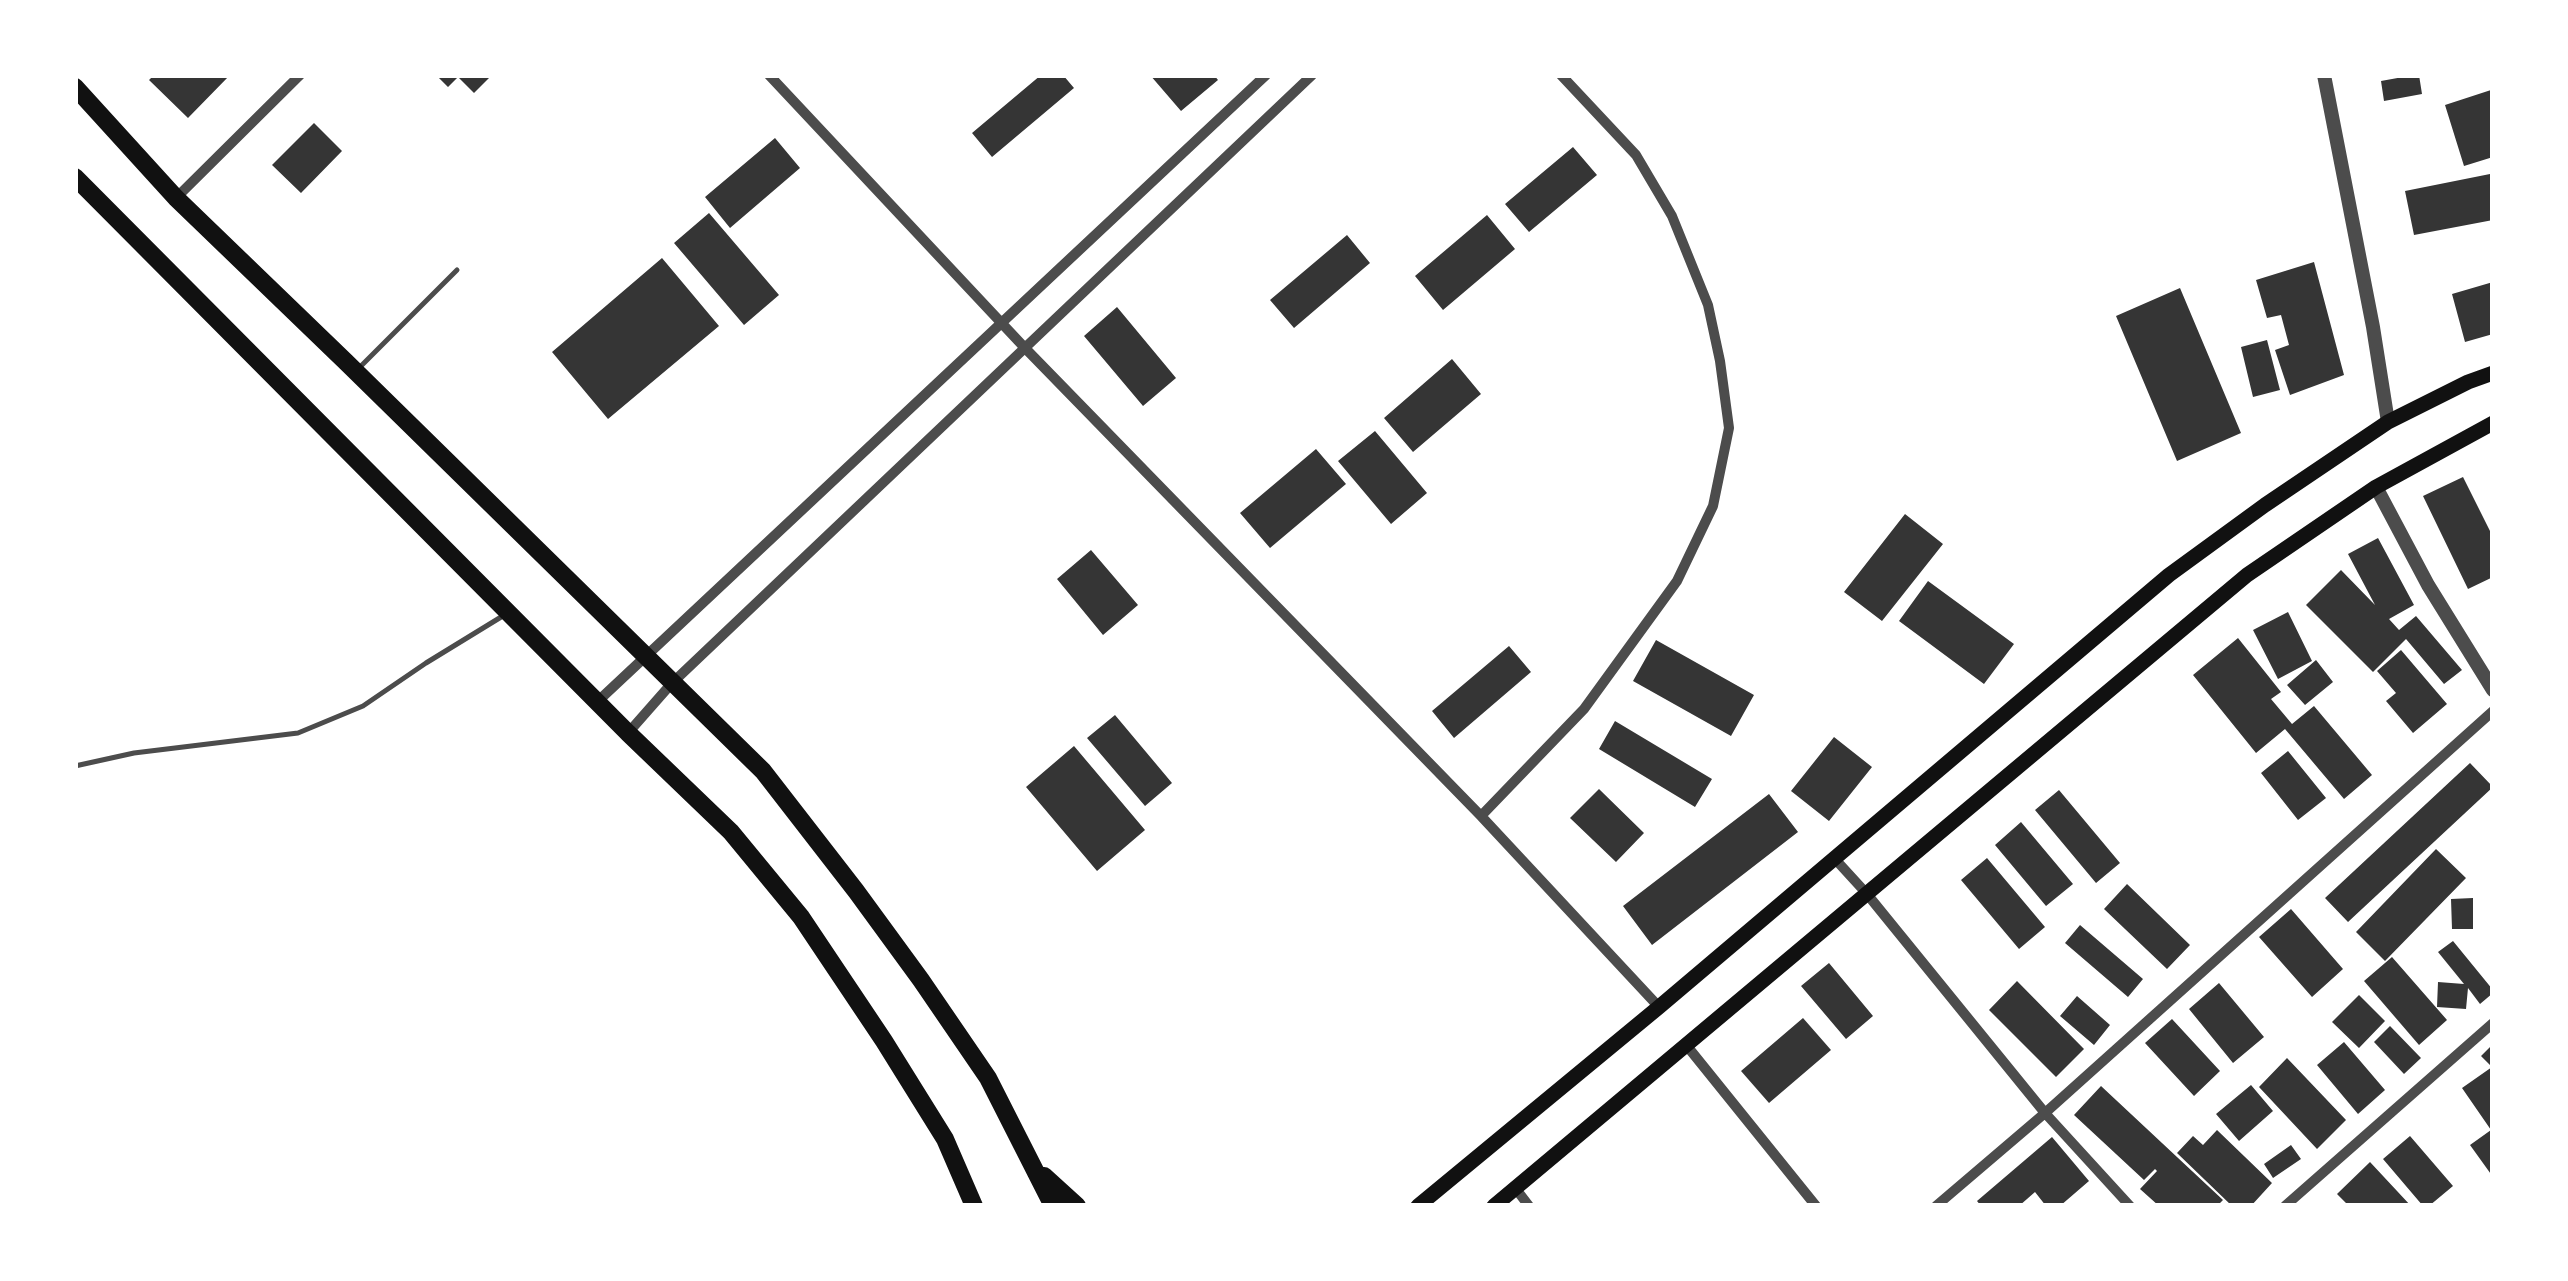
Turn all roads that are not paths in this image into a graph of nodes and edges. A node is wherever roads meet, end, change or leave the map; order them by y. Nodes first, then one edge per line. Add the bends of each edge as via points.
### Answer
1 (300, 75) edge
2 (768, 75) edge
3 (1266, 75) edge
4 (1312, 75) edge
5 (1561, 75) edge
6 (2324, 75) edge
7 (75, 86) edge
8 (75, 177) edge
9 (176, 198) junction
10 (457, 270) dead end
11 (1001, 323) junction
12 (1024, 347) junction
13 (356, 371) junction
14 (2493, 373) edge
15 (2388, 422) junction
16 (2493, 423) edge
17 (2376, 487) junction
18 (508, 613) junction
19 (646, 656) junction
20 (672, 683) junction
21 (2492, 686) edge
22 (597, 702) junction
23 (2493, 711) edge
24 (628, 733) junction
25 (75, 766) edge
26 (1481, 816) junction
27 (1835, 859) junction
28 (1867, 894) junction
29 (1659, 1007) junction
30 (2493, 1024) edge
31 (1687, 1046) junction
32 (2046, 1113) junction
33 (1035, 1167) junction
34 (1516, 1189) junction
35 (974, 1206) edge
36 (1053, 1206) edge
37 (1077, 1206) edge
38 (1418, 1206) edge
39 (1494, 1206) edge
40 (1529, 1206) edge
41 (1816, 1206) edge
42 (1936, 1206) edge
43 (2130, 1206) edge
44 (2285, 1206) edge

1 - 9 street
2 - 11 street
3 - 11 street
4 - 12 street
5 - 26 street via 1636,155 1672,216 1708,305 1728,428 1713,506 1677,581 1584,710
6 - 15 street
7 - 9 main road
8 - 18 main road
9 - 13 main road
10 - 13 lane
11 - 12 street
11 - 19 street
12 - 20 street
12 - 26 street
13 - 19 main road
14 - 15 main road
15 - 27 main road via 2169,576
16 - 17 main road
17 - 21 street
17 - 28 main road via 2247,576
18 - 22 main road
18 - 25 lane via 363,706 298,733
19 - 20 main road
19 - 22 street
20 - 24 street
20 - 33 main road via 764,771 856,891 988,1078
22 - 24 main road
23 - 32 street
24 - 35 main road via 731,832 801,917 945,1139
26 - 29 street
27 - 28 street
27 - 29 main road
28 - 31 main road
28 - 32 street
29 - 38 main road
30 - 44 street
31 - 34 main road
31 - 41 street
32 - 42 street
32 - 43 street
33 - 36 main road
33 - 37 main road
34 - 39 main road
34 - 40 street

